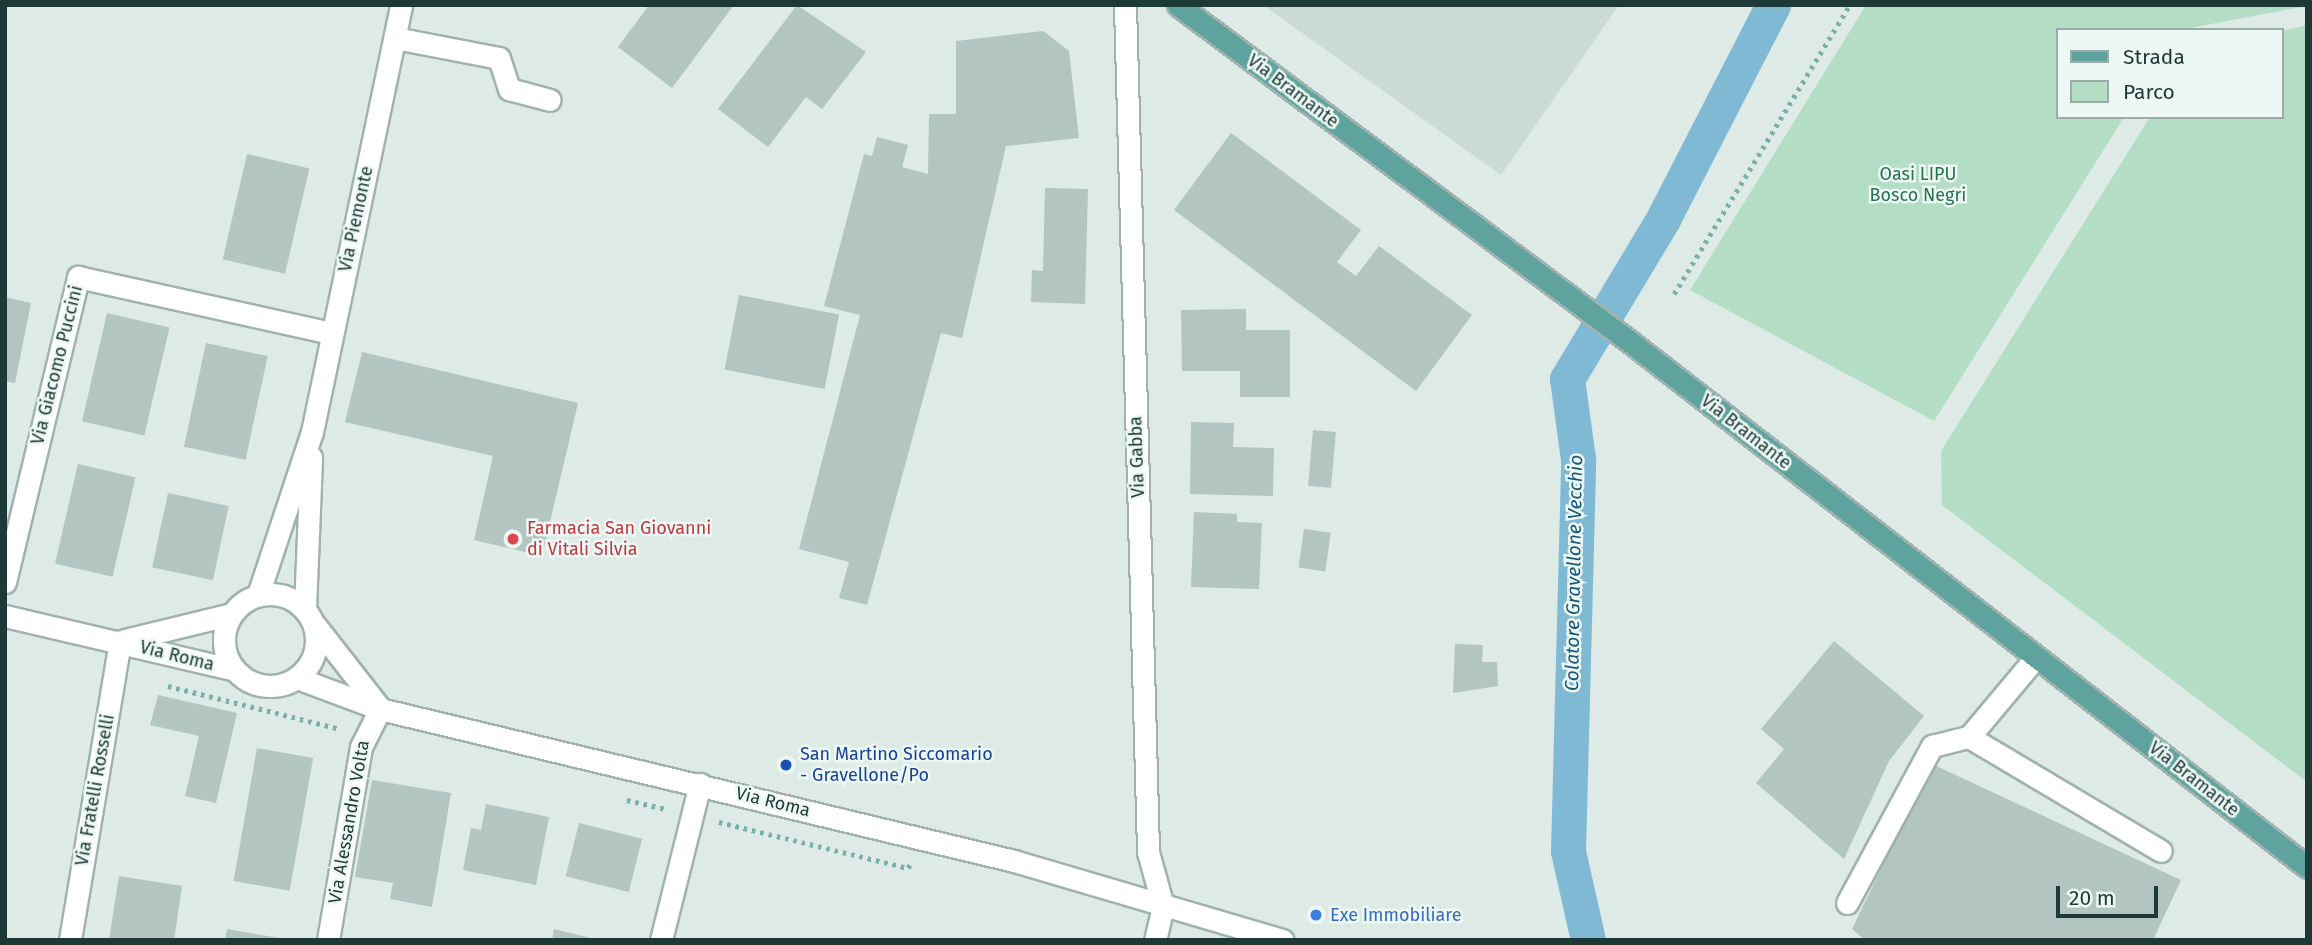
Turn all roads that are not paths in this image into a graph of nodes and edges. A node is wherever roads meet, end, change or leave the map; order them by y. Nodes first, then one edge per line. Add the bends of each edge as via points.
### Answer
1 (401, 5) edge
2 (1125, 5) edge
3 (1178, 5) edge
4 (395, 38) junction
5 (550, 100) dead end
6 (331, 333) junction
7 (312, 432) junction
8 (5, 582) edge
9 (258, 595) junction
10 (232, 614) junction
11 (309, 615) junction
12 (5, 616) edge
13 (120, 641) junction
14 (2036, 657) junction
15 (235, 670) junction
16 (297, 678) junction
17 (380, 709) junction
18 (1969, 737) junction
19 (700, 784) junction
20 (2161, 850) dead end
21 (2307, 867) edge
22 (1847, 903) dead end
23 (1163, 906) junction
24 (70, 940) edge
25 (328, 940) edge
26 (661, 940) edge
27 (1155, 940) edge
28 (1283, 940) edge

1 - 4 street, Via Piemonte
2 - 23 street, Via Gabba via 1148,852
3 - 14 main road, Via Bramante via 1629,341
4 - 5 street via 499,58 509,89
4 - 6 street, Via Piemonte
6 - 7 street, Via Piemonte
6 - 8 street, Via Giacomo Puccini via 78,277
7 - 9 street, Via Piemonte
7 - 11 street, Via Piemonte
9 - 10 street
9 - 11 street via 283,595
10 - 13 street, Via Roma
10 - 15 street via 224,643
11 - 16 street via 315,653
11 - 17 street
12 - 13 street, Via Roma
13 - 15 street, Via Roma
13 - 24 street, Via Fratelli Rosselli
14 - 18 street
14 - 21 main road, Via Bramante
15 - 16 street via 258,685
16 - 17 street, Via Roma
17 - 19 street, Via Roma
17 - 25 street, Via Alessandro Volta via 360,747
18 - 20 street
18 - 22 street via 1932,746
19 - 23 street, Via Roma via 1014,861
19 - 26 street
23 - 27 street
23 - 28 street, Via Roma

